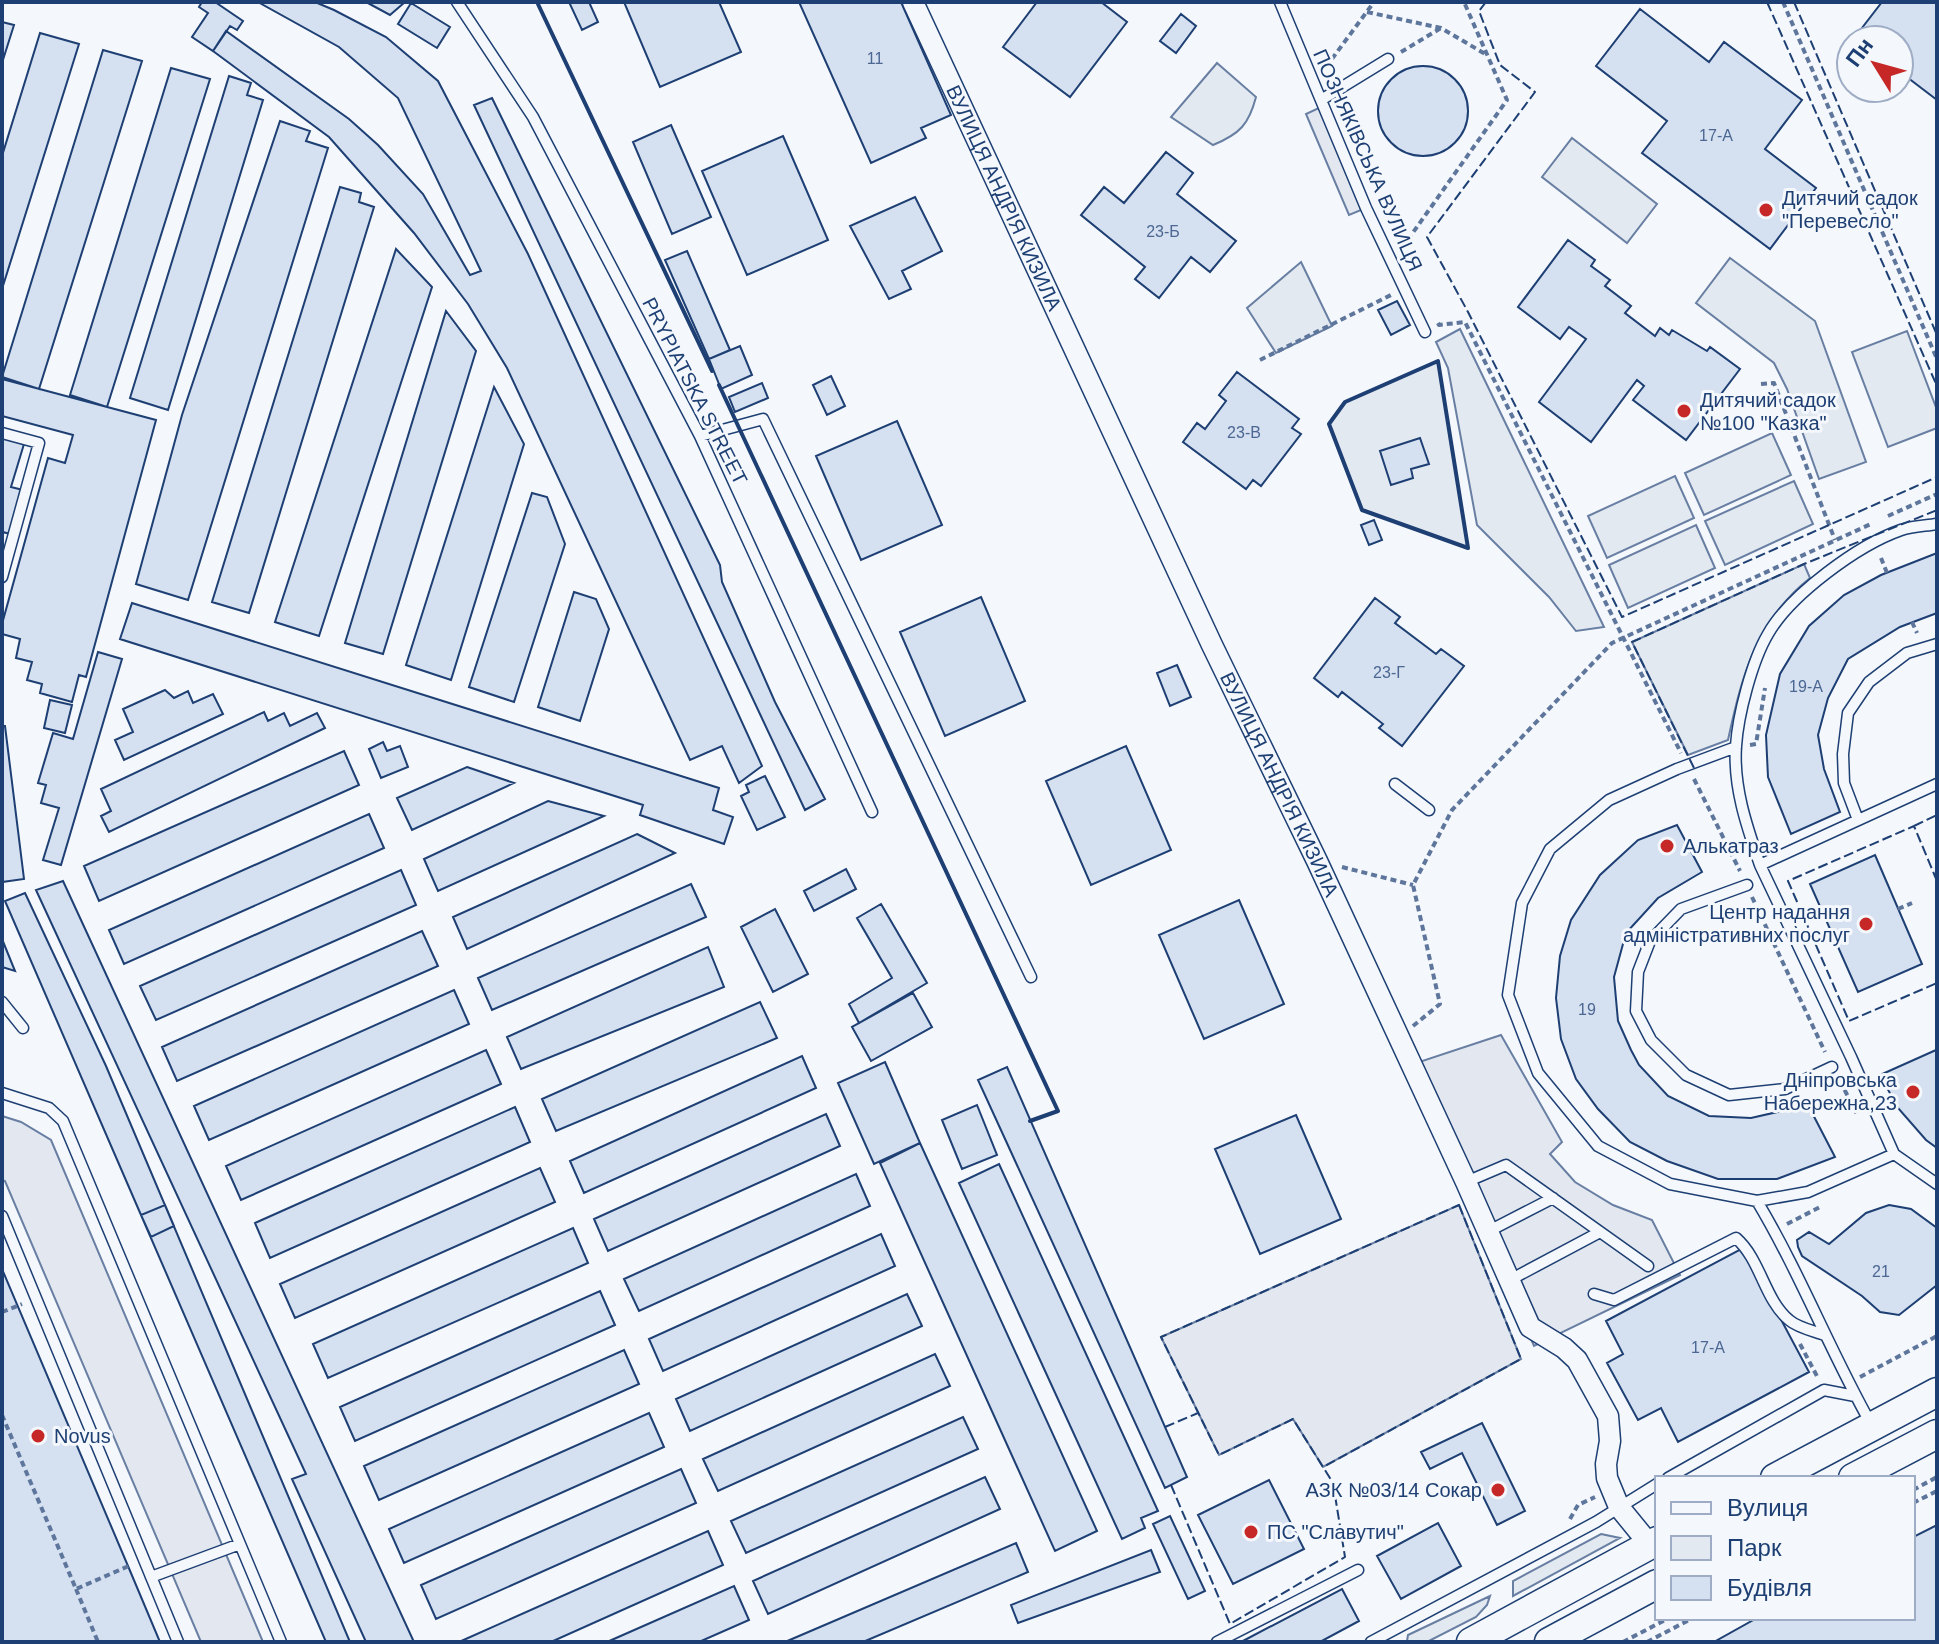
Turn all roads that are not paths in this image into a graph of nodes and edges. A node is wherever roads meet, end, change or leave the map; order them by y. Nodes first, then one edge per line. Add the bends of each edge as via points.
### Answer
1 (457, 2) edge
2 (913, 2) edge
3 (1280, 2) edge
4 (1388, 59) road end
5 (1321, 100) junction
6 (1425, 332) dead end
7 (2, 433) edge
8 (700, 436) junction
9 (1937, 524) edge
10 (2, 577) edge
11 (1937, 644) edge
12 (1736, 747) junction
13 (1395, 784) dead end
14 (1937, 784) edge
15 (1429, 810) dead end
16 (872, 812) dead end
17 (1858, 820) junction
18 (1760, 865) junction
19 (1747, 885) road end
20 (1031, 977) dead end
21 (2, 1002) edge
22 (23, 1028) dead end
23 (1832, 1067) road end
24 (2, 1093) edge
25 (1894, 1154) junction
26 (1466, 1182) junction
27 (1937, 1184) edge
28 (1553, 1198) junction
29 (1757, 1201) junction
30 (2, 1216) edge
31 (1487, 1232) junction
32 (1600, 1232) junction
33 (1648, 1266) dead end
34 (1508, 1281) junction
35 (1594, 1294) dead end
36 (1825, 1335) junction
37 (1937, 1392) edge
38 (1855, 1396) junction
39 (1872, 1426) junction
40 (1937, 1434) edge
41 (1672, 1476) edge
42 (1779, 1476) edge
43 (1859, 1476) edge
44 (1655, 1485) edge
45 (1619, 1507) junction
46 (1654, 1543) edge
47 (240, 1544) junction
48 (1358, 1570) dead end
49 (151, 1577) junction
50 (1655, 1585) edge
51 (1384, 1639) edge
52 (178, 1642) edge
53 (281, 1642) edge
54 (1217, 1642) edge
55 (1371, 1642) edge
56 (1471, 1642) edge
57 (1549, 1642) edge

1 - 8 lane, PRYPIATSKA STREET via 533,117
2 - 26 street, ВУЛИЦЯ АНДРІЯ КИЗИЛА
3 - 5 lane, ПОЗНЯКІВСЬКА ВУЛИЦЯ
4 - 5 lane
5 - 6 lane, ПОЗНЯКІВСЬКА ВУЛИЦЯ
7 - 10 lane via 39,443
8 - 16 lane, PRYPIATSKA STREET
8 - 20 lane via 763,419
9 - 12 lane via 1901,530 1846,559 1800,593 1767,634 1746,692
11 - 17 lane via 1907,653 1869,682 1848,713 1844,783
12 - 18 lane via 1741,811
12 - 29 lane via 1609,800 1550,849 1522,903 1508,995 1538,1073 1598,1146 1670,1184
13 - 15 lane
14 - 17 lane
17 - 18 lane
18 - 25 lane
19 - 23 lane via 1681,909 1650,941 1638,972 1636,1011 1651,1040 1686,1075 1729,1095 1785,1089
21 - 22 lane
24 - 47 lane via 49,1108 63,1121
25 - 27 lane
25 - 29 lane via 1808,1192
26 - 28 lane via 1506,1165
26 - 31 street, ВУЛИЦЯ АНДРІЯ КИЗИЛА
28 - 31 lane
28 - 32 lane
29 - 36 lane
30 - 49 lane
31 - 34 street, ВУЛИЦЯ АНДРІЯ КИЗИЛА
32 - 33 lane
32 - 34 lane
34 - 45 street, ВУЛИЦЯ АНДРІЯ КИЗИЛА via 1530,1327 1577,1360 1608,1416 1607,1478
35 - 36 lane via 1614,1300 1736,1238 1747,1247 1789,1320
36 - 38 lane
37 - 39 main road
38 - 39 lane
38 - 41 lane via 1824,1390
39 - 42 main road
40 - 43 main road
44 - 45 lane
45 - 46 street, ВУЛИЦЯ АНДРІЯ КИЗИЛА
45 - 51 lane
46 - 56 main road
47 - 49 lane
47 - 53 lane
48 - 54 lane
49 - 52 lane
50 - 57 main road
51 - 55 lane

